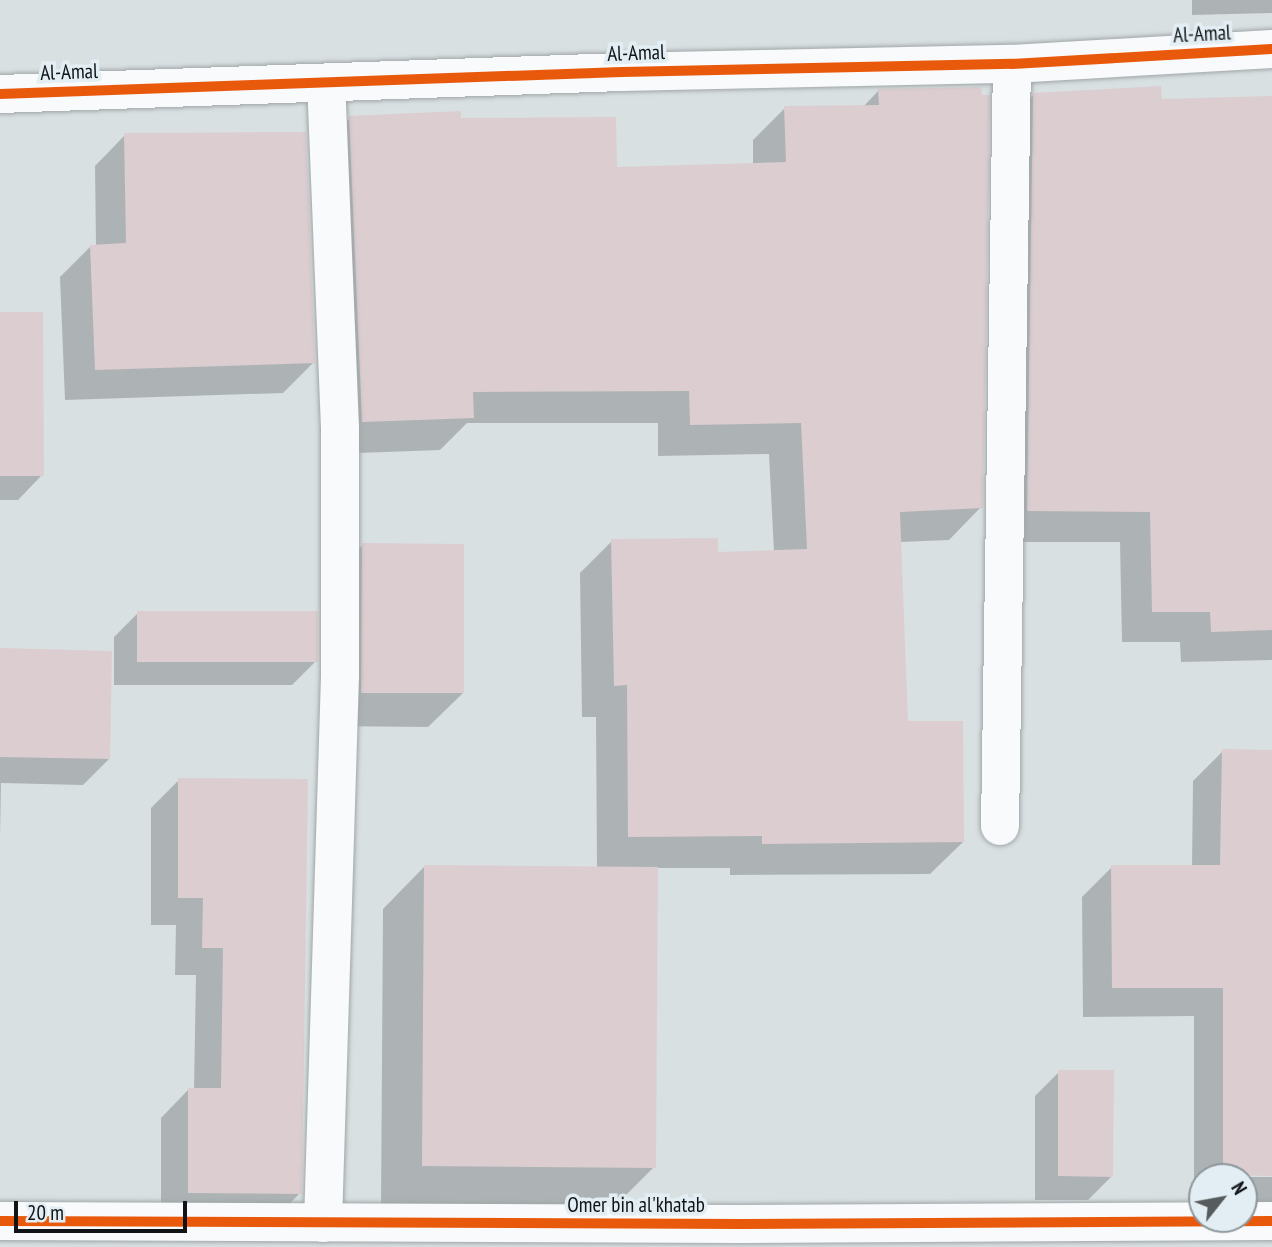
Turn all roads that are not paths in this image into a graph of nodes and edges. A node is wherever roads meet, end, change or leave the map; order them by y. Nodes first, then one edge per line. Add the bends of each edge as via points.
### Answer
1 (1272, 49) edge
2 (1012, 64) junction
3 (326, 85) junction
4 (0, 94) edge
5 (1000, 826) dead end
6 (0, 1221) edge
7 (1272, 1221) edge
8 (323, 1223) junction

1 - 2 street, Al-Amal
2 - 3 street, Al-Amal via 622,72
2 - 5 street
3 - 4 street, Al-Amal
3 - 8 street via 340,428 340,647
6 - 8 street, Omer bin al'khatab
7 - 8 street, Omer bin al'khatab

